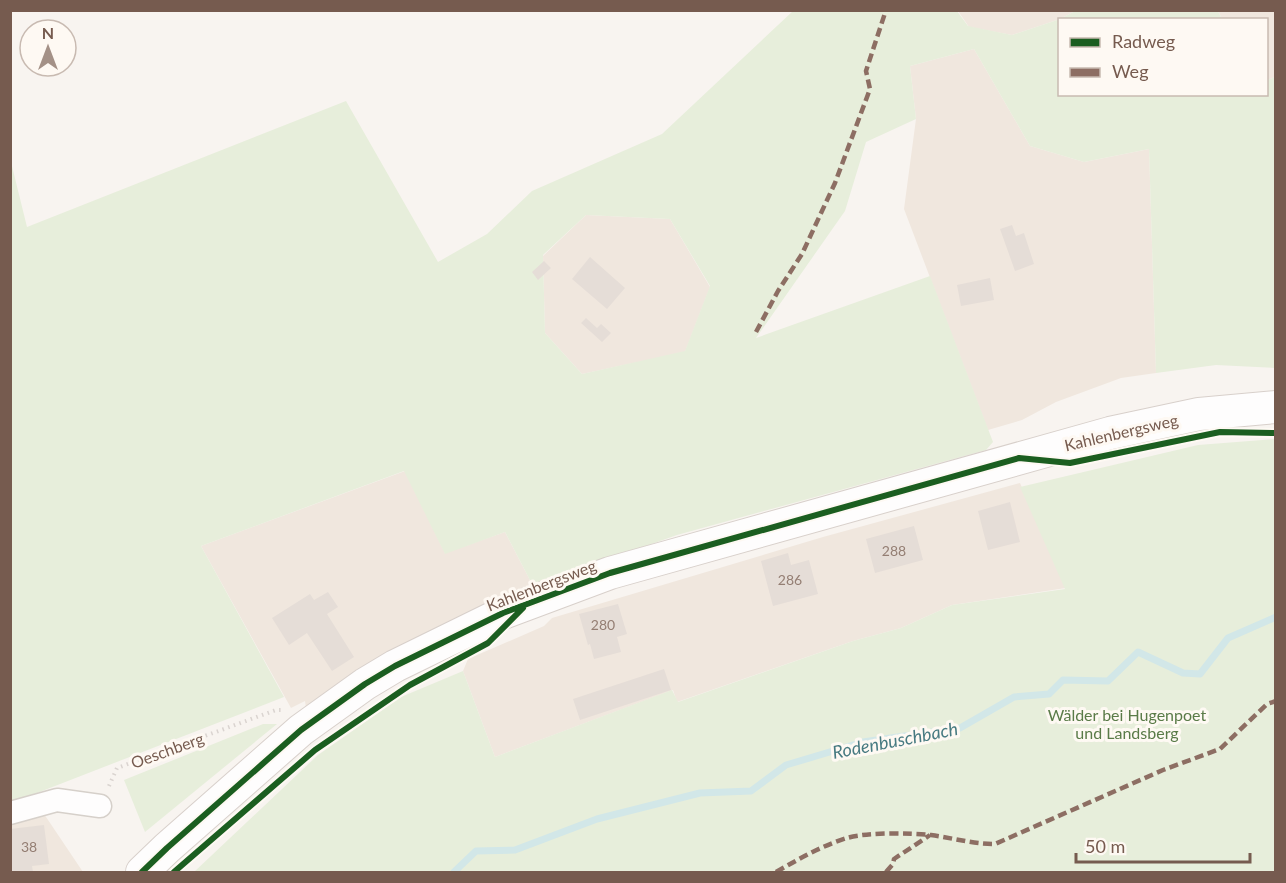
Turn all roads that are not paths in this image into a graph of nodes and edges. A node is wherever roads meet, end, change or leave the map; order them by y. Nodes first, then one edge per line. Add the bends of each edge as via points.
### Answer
1 (1275, 407) edge
2 (100, 806) road end
3 (10, 813) edge
4 (142, 873) edge

1 - 4 street, Kahlenbergsweg via 1199,414 1110,433 610,573 503,613 395,666 301,730
2 - 3 street via 57,801

